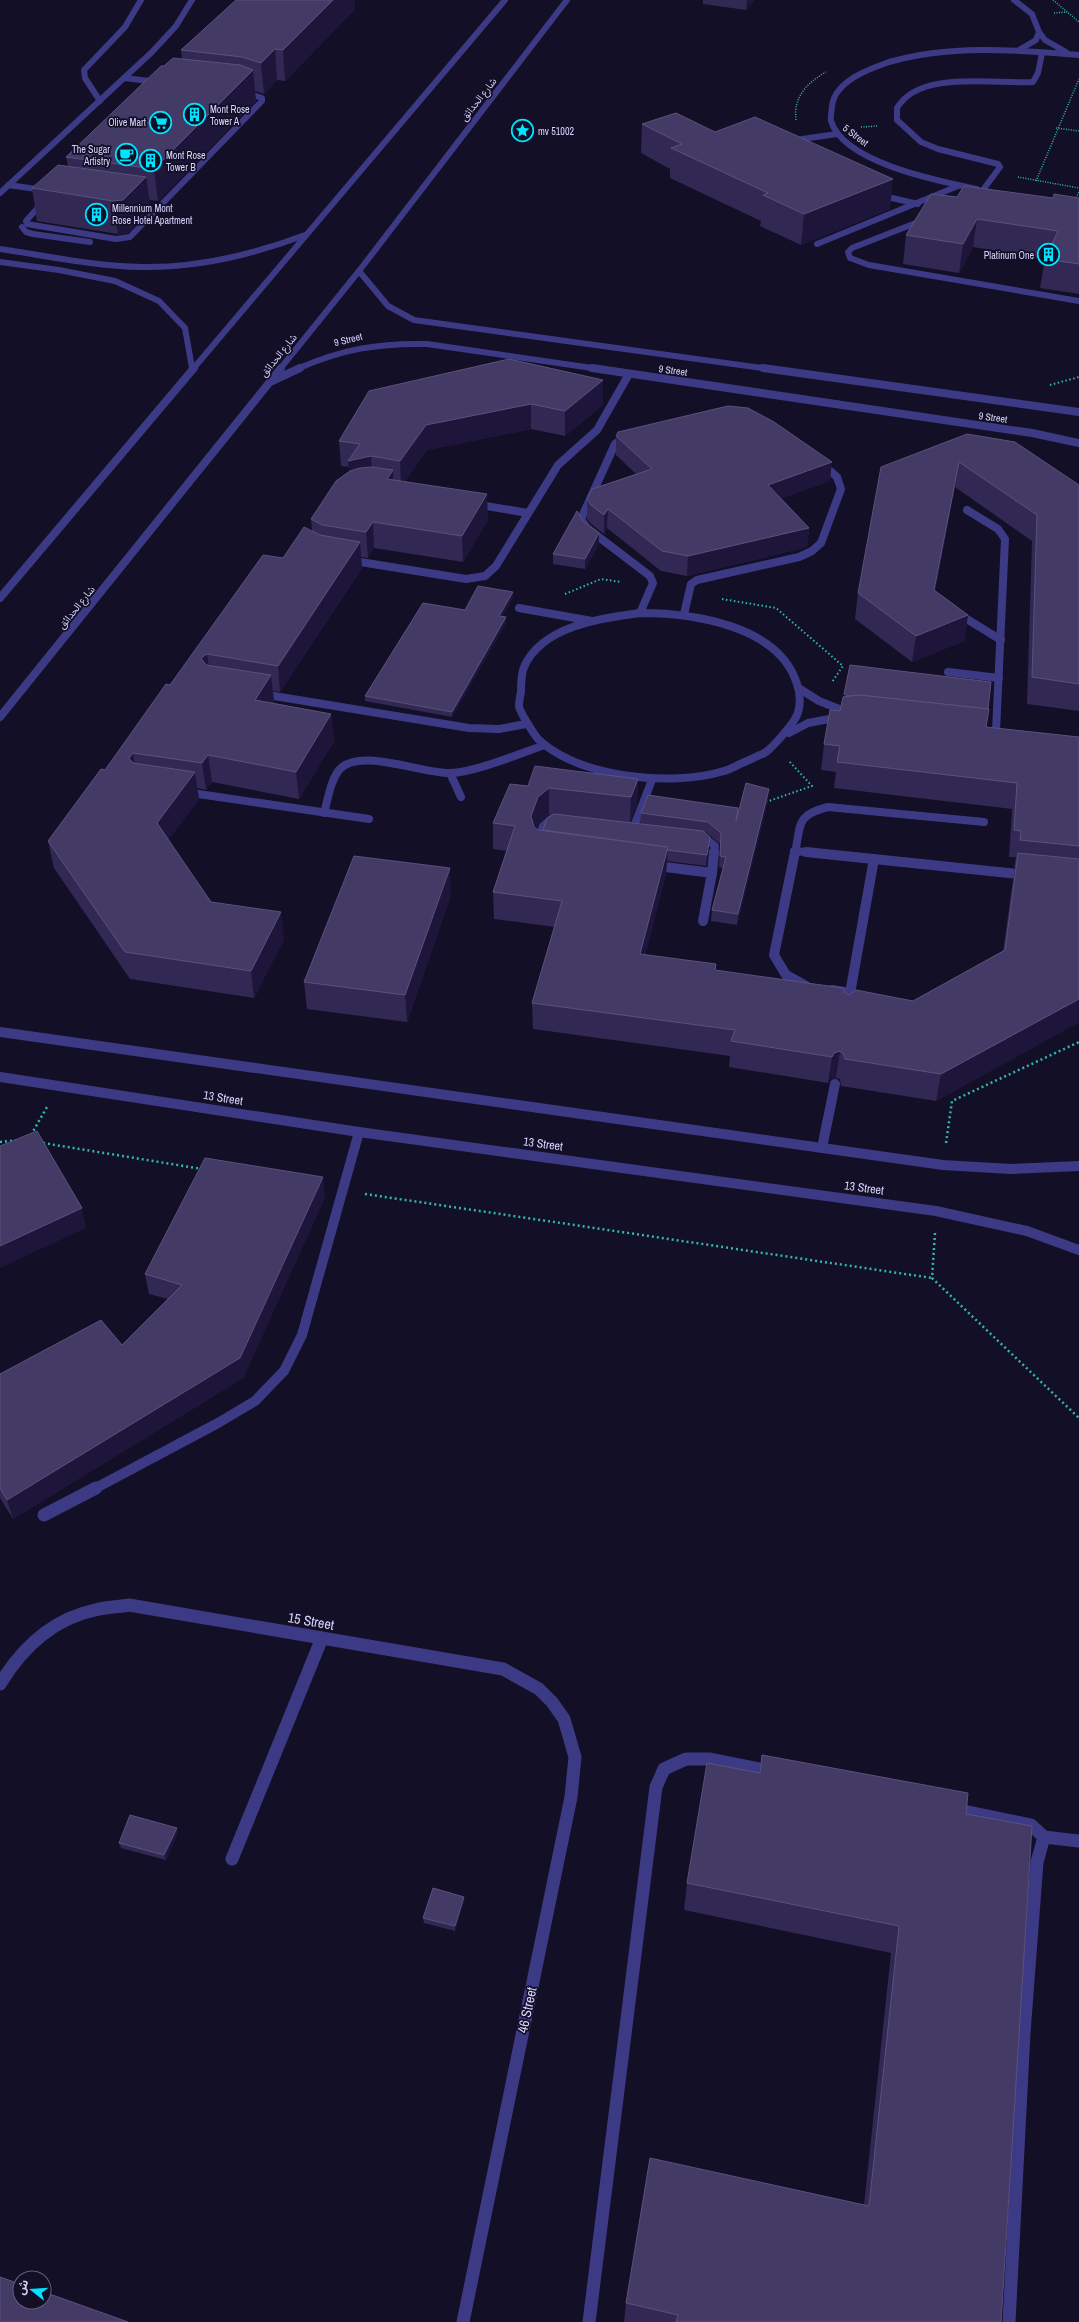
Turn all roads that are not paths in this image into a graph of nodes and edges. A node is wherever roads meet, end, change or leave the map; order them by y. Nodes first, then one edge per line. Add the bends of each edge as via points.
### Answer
1 (141, 0) edge
2 (192, 0) edge
3 (505, 0) edge
4 (567, 0) edge
5 (1014, 0) edge
6 (1039, 32) junction
7 (1018, 51) junction
8 (1042, 53) junction
9 (1078, 55) edge
10 (124, 78) junction
11 (118, 84) junction
12 (237, 93) edge
13 (100, 101) junction
14 (837, 134) junction
15 (793, 150) edge
16 (8, 185) junction
17 (958, 186) junction
18 (983, 190) junction
19 (1, 192) edge
20 (54, 192) edge
21 (871, 192) dead end
22 (978, 198) edge
23 (918, 204) junction
24 (153, 205) edge
25 (160, 206) junction
26 (934, 215) edge
27 (26, 221) junction
28 (307, 234) junction
29 (90, 242) edge
30 (817, 244) edge
31 (0, 249) edge
32 (0, 262) edge
33 (359, 270) junction
34 (1079, 301) edge
35 (192, 368) junction
36 (629, 374) junction
37 (269, 383) junction
38 (1079, 412) edge
39 (633, 433) edge
40 (1079, 443) edge
41 (812, 458) edge
42 (466, 503) edge
43 (966, 510) dead end
44 (528, 513) junction
45 (338, 558) edge
46 (0, 598) edge
47 (519, 608) dead end
48 (952, 609) edge
49 (640, 613) junction
50 (684, 614) junction
51 (592, 621) junction
52 (1001, 640) junction
53 (948, 672) dead end
54 (999, 678) junction
55 (800, 689) junction
56 (257, 694) edge
57 (0, 717) edge
58 (526, 724) junction
59 (996, 731) edge
60 (789, 733) junction
61 (545, 745) junction
62 (450, 773) junction
63 (652, 780) junction
64 (178, 791) edge
65 (461, 797) dead end
66 (324, 813) junction
67 (369, 820) dead end
68 (984, 822) dead end
69 (632, 829) junction
70 (794, 851) junction
71 (874, 859) junction
72 (712, 873) junction
73 (1040, 876) edge
74 (703, 921) dead end
75 (850, 993) junction
76 (848, 1008) edge
77 (0, 1032) edge
78 (0, 1077) edge
79 (835, 1084) edge
80 (359, 1132) junction
81 (822, 1148) junction
82 (1079, 1166) edge
83 (1079, 1250) edge
84 (44, 1515) dead end
85 (322, 1638) junction
86 (0, 1684) edge
87 (552, 1702) joint
88 (788, 1775) edge
89 (944, 1807) edge
90 (1044, 1837) junction
91 (1079, 1841) edge
92 (232, 1858) dead end
93 (463, 2322) edge
94 (589, 2322) edge
95 (1009, 2322) edge

1 - 13 street via 125,27 84,70 85,78
2 - 10 street via 176,26
3 - 28 street
4 - 33 street, شارع الحدائق
5 - 6 street via 1032,14
6 - 7 street via 1036,40
6 - 9 street via 1051,45
7 - 8 street, 5 Street
7 - 14 street, 5 Street via 944,52 909,57 853,77 837,92 830,108 833,128
8 - 9 street, 5 Street
8 - 18 street via 1038,73 1033,82 960,80 941,83 920,89 905,98 897,108 897,120 921,142 938,149 998,164 998,173
10 - 11 street
10 - 11 street via 162,85
11 - 13 street
12 - 25 street via 262,98 259,105
13 - 16 street
14 - 15 street via 795,140 790,143
14 - 17 street, 5 Street via 854,148 881,163 916,176
16 - 19 street
16 - 20 street
17 - 18 street, 5 Street
17 - 23 street
18 - 22 street, 5 Street via 993,192
19 - 27 street via 48,197
21 - 23 street
23 - 30 street
24 - 25 street
25 - 27 street via 130,237 121,239 30,226
26 - 34 street via 852,248 848,252 850,258 868,265
27 - 29 street via 22,226 26,232
28 - 31 street via 268,250 221,261 169,267 118,266
28 - 35 street
32 - 35 street via 115,281 159,301 185,328
33 - 37 street, شارع الحدائق
33 - 38 street, 9 Street via 384,304 396,313 414,320
35 - 46 street
36 - 37 street, 9 Street via 400,342 347,349 324,356
36 - 40 street, 9 Street via 1032,433
36 - 44 street via 597,430 558,465
37 - 57 street, شارع الحدائق
39 - 49 street via 615,444 581,519 587,528 650,576 653,583
41 - 50 street via 837,477 841,489 821,543 799,557 697,580 691,584
42 - 44 street
43 - 52 street via 998,529 1005,539
44 - 45 street via 492,572 476,579
47 - 51 street
48 - 52 street
49 - 50 street
49 - 51 street
50 - 55 street via 718,621 749,633 773,649 791,668
51 - 58 street via 564,632 541,646 525,664 517,683 517,704
52 - 54 street
53 - 54 street
54 - 59 street
55 - 60 street via 799,711
55 - 60 street via 819,701 860,716 831,717 808,723
56 - 58 street via 469,728 499,729
58 - 61 street
60 - 63 street via 770,750 740,766 713,775
61 - 62 street via 462,772
61 - 63 street via 567,759 592,769
62 - 65 street
62 - 66 street via 425,771 366,759 351,762 340,768
63 - 69 street
64 - 66 street
66 - 67 street
68 - 70 street via 828,807 812,811 802,819
69 - 72 street via 704,837 715,846
69 - 72 street via 552,819 545,822 542,827 536,848 544,852
70 - 71 street
70 - 75 street via 774,955 778,968 789,978 816,988
71 - 73 street
71 - 75 street
72 - 74 street
75 - 76 street
77 - 81 street
78 - 80 street, 13 Street
79 - 81 street
80 - 83 street, 13 Street via 936,1211 996,1222 1055,1239
80 - 84 street via 302,1335 284,1371 255,1401
81 - 82 street via 985,1169 1027,1170
85 - 86 street, 15 Street via 129,1605 92,1610 57,1624 27,1647
85 - 87 street, 15 Street via 503,1669 539,1689
85 - 92 street
87 - 93 street, 46 Street via 564,1719 576,1757 572,1797
88 - 94 street via 710,1759 686,1759 664,1769 656,1787
89 - 90 street via 1031,1825
90 - 91 street
90 - 95 street via 1037,1862 1024,2033

